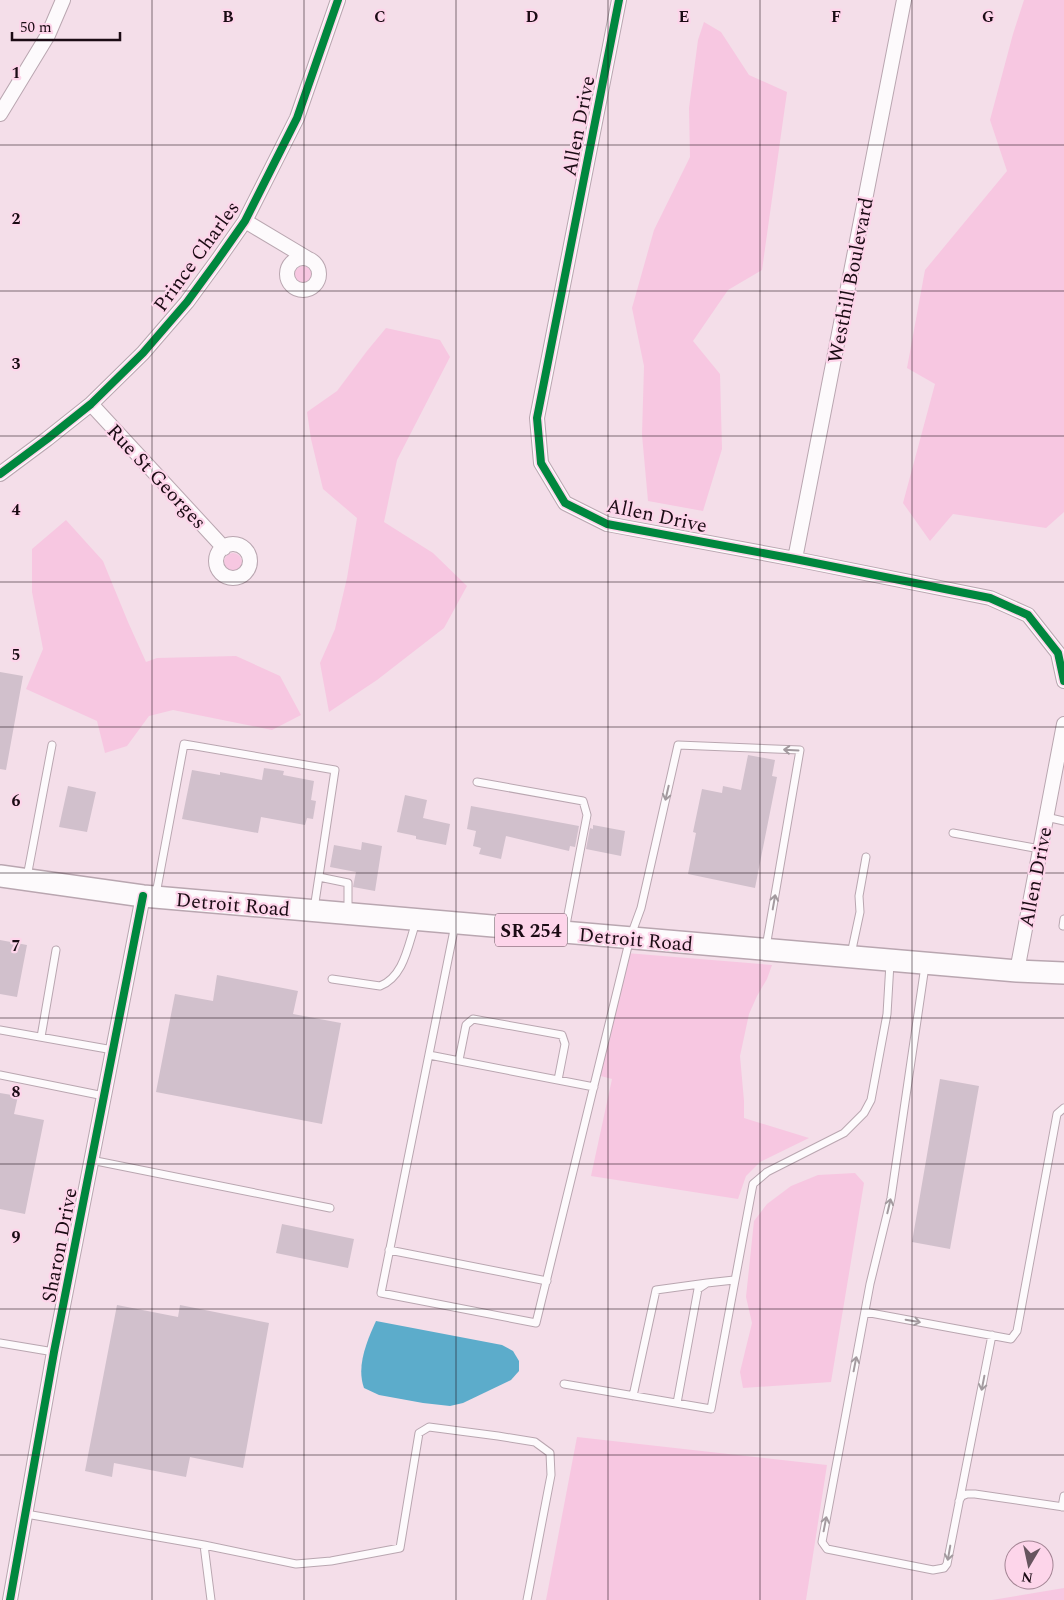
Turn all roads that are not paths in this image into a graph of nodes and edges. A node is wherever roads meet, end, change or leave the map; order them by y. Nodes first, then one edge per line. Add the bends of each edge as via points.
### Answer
1 (63, 0) edge
2 (338, 0) edge
3 (619, 0) edge
4 (904, 0) edge
5 (0, 114) edge
6 (245, 221) junction
7 (307, 258) dead end
8 (91, 404) junction
9 (0, 474) edge
10 (224, 548) dead end
11 (795, 559) junction
12 (1064, 681) edge
13 (1064, 724) edge
14 (52, 745) dead end
15 (477, 782) dead end
16 (1046, 817) junction
17 (1064, 821) edge
18 (953, 832) dead end
19 (1040, 849) junction
20 (866, 857) dead end
21 (0, 876) edge
22 (319, 877) junction
23 (27, 880) junction
24 (149, 897) junction
25 (314, 911) junction
26 (348, 914) junction
27 (417, 920) junction
28 (456, 923) junction
29 (565, 932) junction
30 (630, 938) junction
31 (56, 950) dead end
32 (765, 950) junction
33 (850, 957) junction
34 (890, 960) junction
35 (926, 964) junction
36 (1016, 971) junction
37 (1064, 973) edge
38 (332, 979) dead end
39 (0, 1030) edge
40 (41, 1037) junction
41 (113, 1050) junction
42 (429, 1055) junction
43 (460, 1060) junction
44 (0, 1075) edge
45 (558, 1080) junction
46 (594, 1087) junction
47 (104, 1096) junction
48 (1064, 1108) edge
49 (92, 1160) junction
50 (330, 1208) dead end
51 (389, 1250) junction
52 (734, 1280) junction
53 (547, 1281) junction
54 (707, 1283) junction
55 (865, 1312) junction
56 (992, 1335) junction
57 (0, 1343) edge
58 (54, 1352) junction
59 (564, 1384) dead end
60 (633, 1396) junction
61 (676, 1403) junction
62 (1064, 1496) edge
63 (958, 1505) junction
64 (1063, 1507) edge
65 (26, 1514) junction
66 (204, 1545) junction
67 (10, 1600) edge
68 (210, 1600) edge
69 (526, 1600) edge

1 - 5 street via 48,35
2 - 6 street, Prince Charles via 297,118
3 - 11 street, Allen Drive via 537,418 541,463 565,503 607,524
4 - 11 street, Westhill Boulevard
6 - 7 street
6 - 8 street, Prince Charles via 187,302
8 - 9 street, Prince Charles
8 - 10 street, Rue St Georges
11 - 12 street, Allen Drive via 990,598 1028,616 1058,653
13 - 16 street, Allen Drive
14 - 23 lane
15 - 29 lane via 583,801 587,815
16 - 17 lane
16 - 19 street, Allen Drive
18 - 19 lane
19 - 36 street, Allen Drive
20 - 33 lane via 859,896 860,912
21 - 23 main road, Detroit Road / SR 254
22 - 24 lane via 335,770 184,744
22 - 25 lane
22 - 26 lane via 348,883
23 - 24 main road, Detroit Road / SR 254
24 - 25 main road, Detroit Road / SR 254
24 - 41 street, Sharon Drive
25 - 26 main road, Detroit Road / SR 254
26 - 27 main road, Detroit Road / SR 254
27 - 28 main road, Detroit Road / SR 254
27 - 38 lane via 398,973 387,983 380,986
28 - 29 main road, Detroit Road / SR 254
28 - 42 lane
29 - 30 main road, Detroit Road / SR 254
30 - 32 main road, Detroit Road / SR 254
32 -> 30 lane via 800,750 678,745 641,908
30 - 46 lane
31 - 40 lane
32 - 33 main road, Detroit Road / SR 254
33 - 34 main road, Detroit Road / SR 254
34 - 35 main road, Detroit Road / SR 254
34 - 52 lane via 887,1014 871,1100 864,1113 844,1133 767,1172 753,1184
35 - 36 main road, Detroit Road / SR 254
55 -> 35 lane via 891,1198
36 - 37 main road, Detroit Road / SR 254
39 - 40 lane
40 - 41 lane
41 - 47 street, Sharon Drive
42 - 43 lane
42 - 51 lane
43 - 45 lane
43 - 45 lane via 466,1025 473,1019 562,1035 565,1044
44 - 47 lane
45 - 46 lane
46 - 53 lane
47 - 49 street, Sharon Drive
48 - 56 lane via 1057,1114 1017,1331 1010,1339
49 - 50 lane
49 - 58 street, Sharon Drive
51 - 53 lane
51 - 53 lane via 381,1293 536,1323
52 - 54 lane
52 - 61 lane via 711,1409
54 - 60 lane via 656,1290
54 - 61 lane via 698,1289
55 -> 56 lane
63 -> 55 lane via 944,1568 933,1570 832,1550 822,1542
56 -> 63 lane
57 - 58 lane
58 - 65 street, Sharon Drive
59 - 60 lane
60 - 61 lane
62 - 64 lane
63 - 64 lane via 962,1496 975,1494
65 - 66 lane
65 - 67 street, Sharon Drive
66 - 68 lane
66 - 69 lane via 296,1564 400,1548 419,1433 429,1427 526,1440 535,1442 550,1453 550,1475

